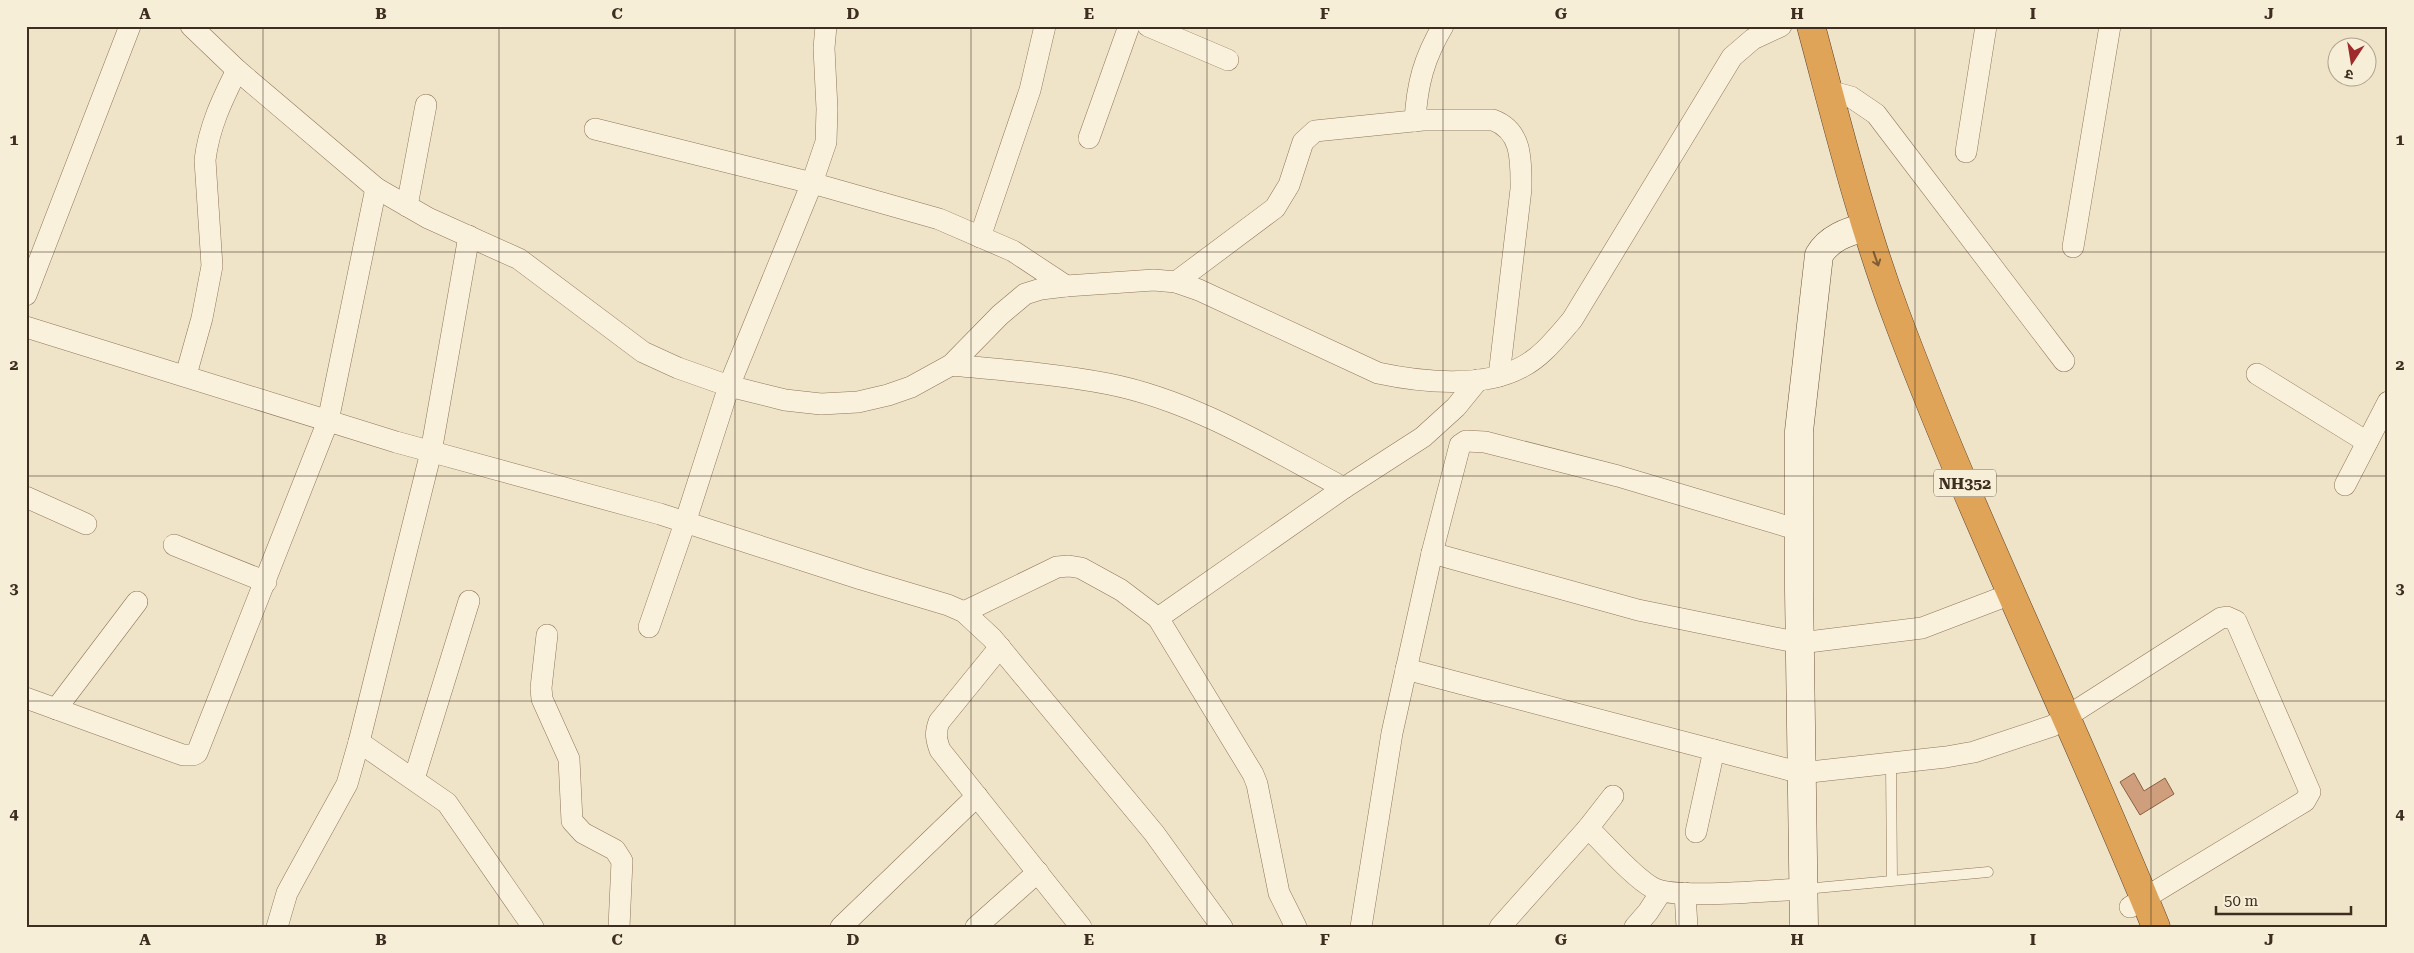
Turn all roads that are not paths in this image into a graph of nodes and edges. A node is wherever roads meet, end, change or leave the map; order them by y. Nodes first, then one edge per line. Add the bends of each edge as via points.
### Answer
1 (130, 26) edge
2 (191, 26) edge
3 (826, 26) edge
4 (1045, 26) edge
5 (1129, 26) edge
6 (1148, 26) edge
7 (1442, 26) edge
8 (1781, 26) edge
9 (1793, 26) edge
10 (1811, 26) edge
11 (1986, 26) edge
12 (2110, 26) edge
13 (1228, 60) dead end
14 (236, 70) junction
15 (1829, 91) junction
16 (426, 105) dead end
17 (1415, 121) junction
18 (595, 129) dead end
19 (1089, 138) dead end
20 (1966, 152) dead end
21 (812, 183) junction
22 (376, 188) junction
23 (407, 206) junction
24 (1857, 229) junction
25 (468, 236) junction
26 (980, 236) junction
27 (2073, 247) dead end
28 (1176, 282) junction
29 (1066, 286) junction
30 (26, 295) edge
31 (26, 327) edge
32 (2064, 361) dead end
33 (951, 365) junction
34 (2257, 374) dead end
35 (186, 375) junction
36 (1500, 376) junction
37 (1478, 380) junction
38 (729, 386) junction
39 (2388, 402) edge
40 (328, 421) junction
41 (2367, 442) junction
42 (431, 452) junction
43 (2345, 486) dead end
44 (1344, 488) junction
45 (26, 497) edge
46 (685, 523) junction
47 (86, 524) dead end
48 (1799, 530) junction
49 (174, 545) dead end
50 (1432, 554) junction
51 (266, 582) junction
52 (1998, 599) junction
53 (469, 601) dead end
54 (137, 602) dead end
55 (964, 612) junction
56 (1158, 618) junction
57 (649, 627) dead end
58 (547, 635) dead end
59 (1800, 643) junction
60 (1000, 647) junction
61 (1406, 669) junction
62 (26, 698) edge
63 (56, 709) junction
64 (2059, 722) junction
65 (359, 742) junction
66 (1714, 750) junction
67 (1891, 763) junction
68 (1801, 773) junction
69 (414, 779) junction
70 (977, 796) junction
71 (1612, 796) dead end
72 (1588, 828) junction
73 (1696, 832) dead end
74 (1038, 872) junction
75 (1988, 872) dead end
76 (1892, 880) junction
77 (1803, 889) junction
78 (1661, 892) junction
79 (1686, 893) junction
80 (2137, 911) edge
81 (846, 925) edge
82 (1291, 925) edge
83 (277, 927) edge
84 (533, 927) edge
85 (619, 927) edge
86 (976, 927) edge
87 (1082, 927) edge
88 (1222, 927) edge
89 (1361, 927) edge
90 (1500, 927) edge
91 (1635, 927) edge
92 (1687, 927) edge
93 (1804, 927) edge
94 (2156, 927) edge

1 - 30 street
2 - 14 street
3 - 21 street via 826,142
4 - 26 street via 1030,90
5 - 19 street
6 - 13 street
7 - 17 street via 1423,66
8 - 36 street via 1753,39 1732,57 1572,320 1536,358 1522,368
9 - 24 highway, NH352
10 - 15 highway, NH352
11 - 20 street
12 - 27 street
14 - 22 street
14 - 35 street via 217,110 207,144 205,160 212,266
15 - 24 highway, NH352
15 - 32 street via 1852,97 1876,114
16 - 23 street
17 - 28 street via 1324,130 1308,135 1289,185 1275,208
17 - 36 street via 1493,120 1508,130 1517,142 1521,189
18 - 21 street
21 - 26 street via 939,219
21 - 38 street
22 - 23 street
22 - 40 street
23 - 25 street
24 - 48 street via 1823,248 1816,266 1799,431
24 - 52 highway, NH352 via 1864,281
24 -> 64 highway, NH352 via 1896,316
25 - 38 street via 519,259 643,352
25 - 42 street
26 - 29 street via 1013,251
28 - 29 street via 1154,280
28 - 37 street via 1378,373 1405,378
29 - 33 street via 1025,294
31 - 35 street
33 - 38 street via 911,387 858,402 821,404 786,400
33 - 44 street via 1035,372 1111,384 1171,402 1234,430
34 - 41 street
35 - 40 street
36 - 37 street
37 - 44 street via 1456,407 1423,437
38 - 46 street
39 - 41 street
40 - 42 street
40 - 51 street
41 - 43 street
42 - 46 street
42 - 65 street
44 - 56 street
45 - 47 street
46 - 55 street
46 - 57 street
48 - 50 street via 1618,476 1466,441 1457,450
48 - 59 street
49 - 51 street
50 - 59 street via 1638,610
50 - 61 street
51 - 63 street via 193,756
52 - 59 street via 1922,628
52 - 64 highway, NH352
53 - 69 street
54 - 63 street
55 - 56 street via 1057,567 1069,566 1081,568 1121,590
55 - 60 street
56 - 82 street via 1253,774 1279,893
58 - 85 street via 542,699 569,759 571,818 583,833 615,850 622,861
59 - 68 street
60 - 70 street via 947,711 936,732 940,750
60 - 88 street via 1176,862
61 - 66 street
61 - 89 street via 1392,733
62 - 63 street
64 - 67 street via 1974,752
64 - 80 highway, NH352
64 - 80 street via 2227,617 2236,622 2310,792 2305,800
65 - 69 street
65 - 83 street via 347,784 290,886
66 - 68 street
66 - 73 street
67 - 68 street
67 - 76 lane
68 - 77 street
69 - 84 street via 448,803
70 - 74 street
70 - 81 street
71 - 72 street
72 - 78 street via 1647,884
72 - 90 street
74 - 86 street
74 - 87 street
75 - 76 lane
76 - 77 lane
77 - 79 street
77 - 93 street
78 - 79 street
78 - 91 street
79 - 92 street
80 - 94 highway, NH352

